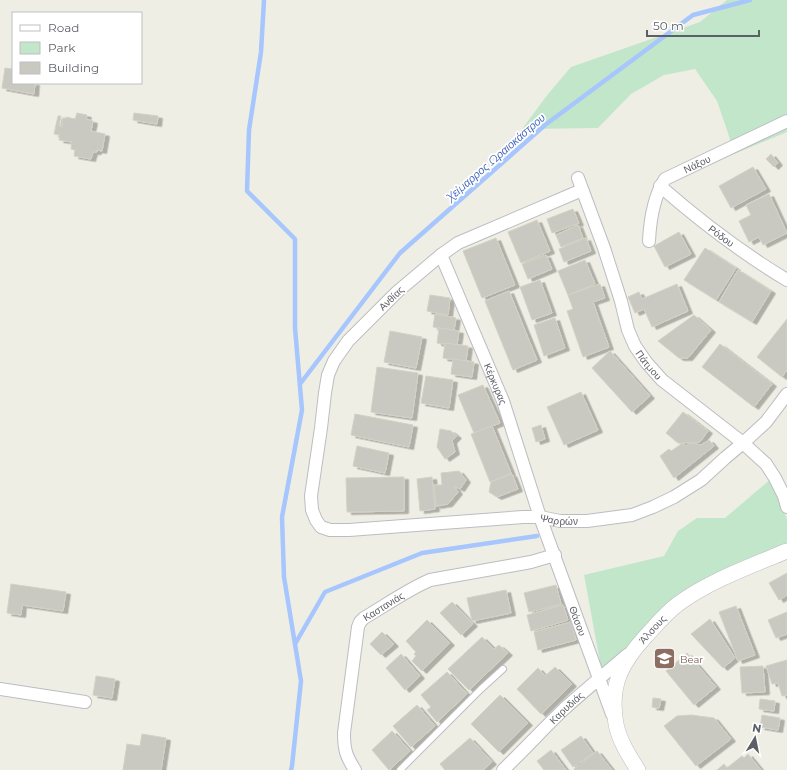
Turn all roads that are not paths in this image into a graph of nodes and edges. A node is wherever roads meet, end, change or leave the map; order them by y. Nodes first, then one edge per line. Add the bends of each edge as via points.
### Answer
1 (787, 121) edge
2 (578, 178) dead end
3 (660, 186) junction
4 (582, 190) junction
5 (649, 241) dead end
6 (441, 255) junction
7 (787, 280) edge
8 (787, 394) edge
9 (743, 443) junction
10 (311, 496) joint
11 (787, 506) edge
12 (540, 517) junction
13 (787, 552) edge
14 (555, 555) junction
15 (633, 650) junction
16 (503, 669) dead end
17 (599, 679) junction
18 (0, 689) edge
19 (85, 702) dead end
20 (616, 725) junction
21 (355, 770) edge
22 (400, 770) edge
23 (503, 770) edge
24 (638, 770) edge

1 - 3 street, Νάξου via 665,179
2 - 4 street, Πάτμου
3 - 5 street via 650,225
3 - 7 street, Ρόδου via 714,231
4 - 6 street, Ανθίας via 458,243
4 - 9 street, Πάτμου via 606,254 635,346 662,380
6 - 10 street, Ανθίας via 397,292 348,342 334,361 328,375
6 - 12 street, Κέρκυρας via 502,401
8 - 9 street, Ψαρρών via 766,422
9 - 11 street, Πάτμου via 766,464
9 - 12 street, Ψαρρών via 701,480 653,507 632,514 587,521 560,521
10 - 12 street, Ψαρρών via 312,510 321,527 338,531
12 - 14 street, Θάσου
13 - 15 street, Άλσους via 702,588 664,616
14 - 17 street, Θάσου
14 - 21 street, Καστανιάς via 531,562 430,580 399,596 360,622 344,733 348,760
15 - 17 street, Καρυδιάς
15 - 20 street, Άλσους via 618,678 614,703
16 - 22 lane
17 - 20 street, Θάσου
17 - 23 street, Καρυδιάς via 563,710
18 - 19 street
20 - 24 street, Άλσους via 623,744

